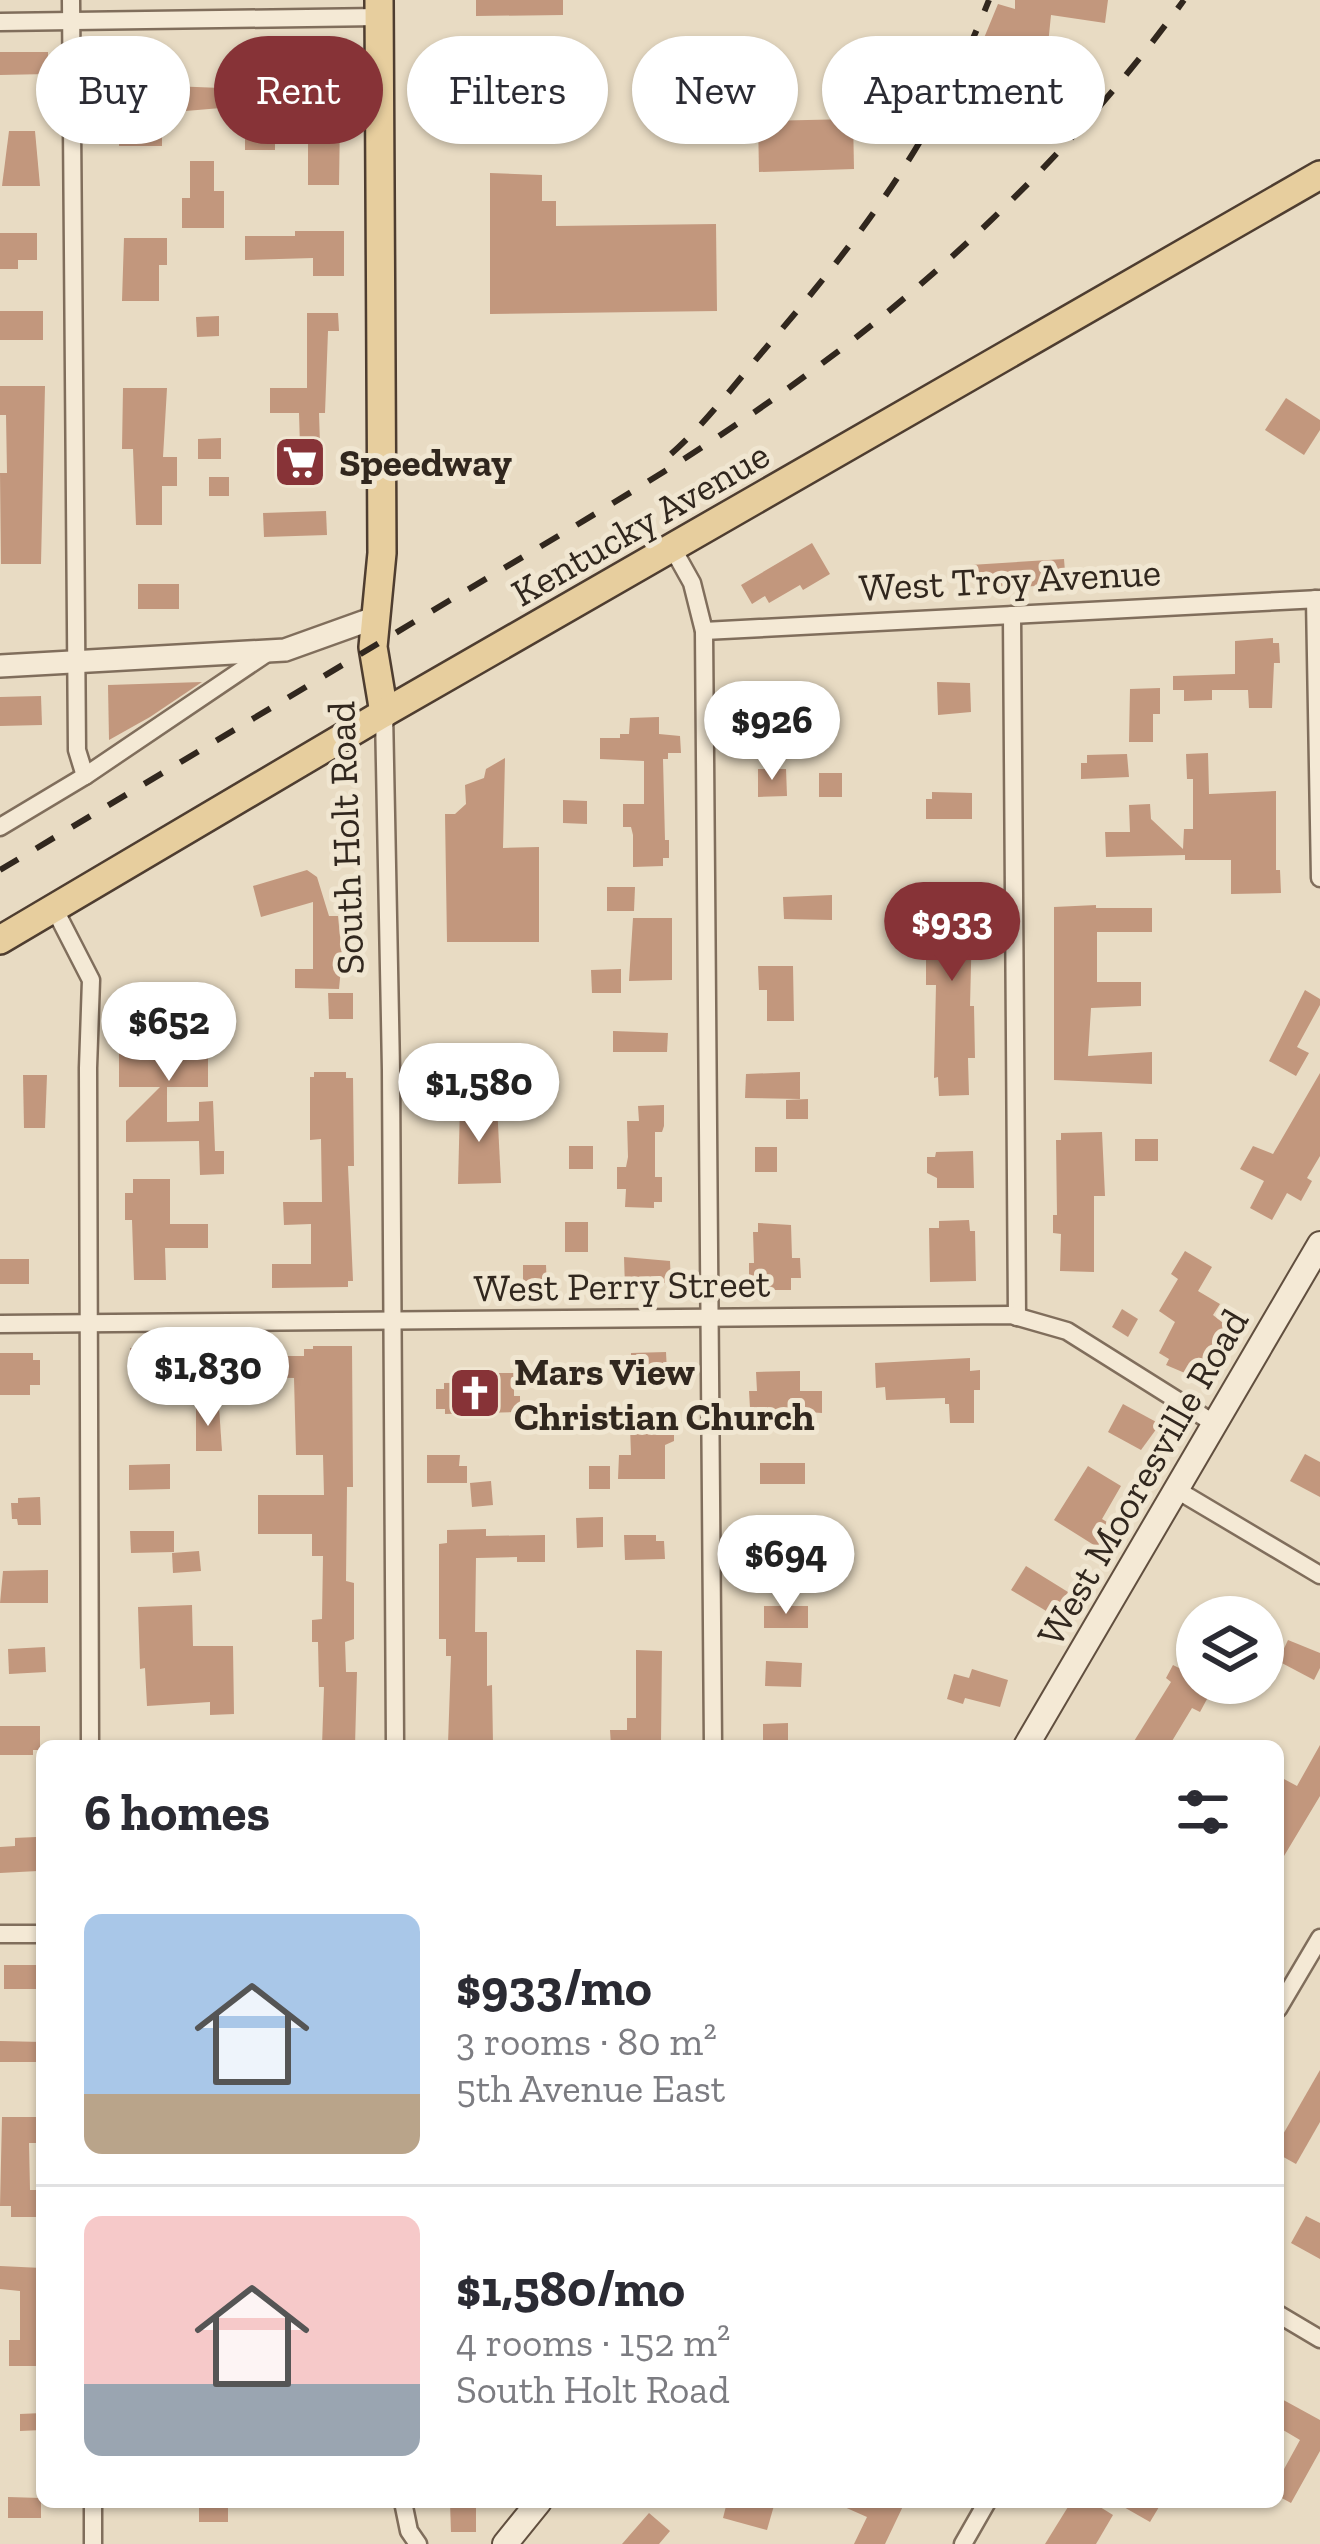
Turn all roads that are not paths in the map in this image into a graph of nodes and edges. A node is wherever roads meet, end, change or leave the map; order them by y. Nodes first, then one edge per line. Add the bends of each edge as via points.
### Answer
1 (71, 0) edge
2 (379, 8) edge
3 (71, 21) junction
4 (0, 22) edge
5 (1320, 176) edge
6 (673, 549) junction
7 (1318, 599) edge
8 (1012, 615) junction
9 (377, 617) junction
10 (704, 631) junction
11 (271, 651) junction
12 (76, 662) junction
13 (0, 666) edge
14 (384, 713) junction
15 (85, 776) junction
16 (0, 827) edge
17 (1320, 878) edge
18 (54, 908) junction
19 (0, 940) edge
20 (1320, 1244) edge
21 (710, 1316) junction
22 (1018, 1317) junction
23 (394, 1321) junction
24 (88, 1323) junction
25 (0, 1324) edge
26 (1215, 1424) junction
27 (1177, 1490) junction
28 (1320, 1575) edge
29 (90, 1740) edge
30 (395, 1740) edge
31 (713, 1740) edge
32 (1030, 1740) edge
33 (0, 1934) edge
34 (36, 1934) edge
35 (1317, 1949) edge
36 (1284, 2000) edge
37 (1284, 2318) edge
38 (1320, 2339) edge
39 (93, 2508) edge
40 (404, 2508) edge
41 (534, 2508) edge
42 (983, 2508) edge
43 (93, 2544) edge
44 (418, 2544) edge
45 (505, 2544) edge
46 (962, 2544) edge

1 - 3 street
2 - 3 street
2 - 9 main road, South Holt Road
3 - 4 street
3 - 12 street
5 - 6 main road, Kentucky Avenue
6 - 10 street
6 - 14 main road, Kentucky Avenue
7 - 8 street, West Troy Avenue
7 - 17 street
8 - 10 street, West Troy Avenue
8 - 22 street
9 - 11 street
9 - 14 main road, South Holt Road via 373,647
10 - 21 street
11 - 12 street
11 - 15 street
12 - 13 street
12 - 15 street
14 - 18 main road, Kentucky Avenue
14 - 23 street, South Holt Road
15 - 16 street
18 - 19 main road, Kentucky Avenue
18 - 24 street via 92,980
20 - 26 main road, West Mooresville Road
21 - 22 street, West Perry Street
21 - 23 street, West Perry Street
21 - 31 street
22 - 26 street, West Perry Street via 1067,1331
23 - 24 street, West Perry Street
23 - 30 street, South Holt Road
24 - 25 street, West Perry Street
24 - 29 street
26 - 27 main road, West Mooresville Road
27 - 28 street
27 - 32 main road, West Mooresville Road
33 - 34 street
35 - 36 street
37 - 38 street
39 - 43 street
40 - 44 street
41 - 45 main road
42 - 46 street

